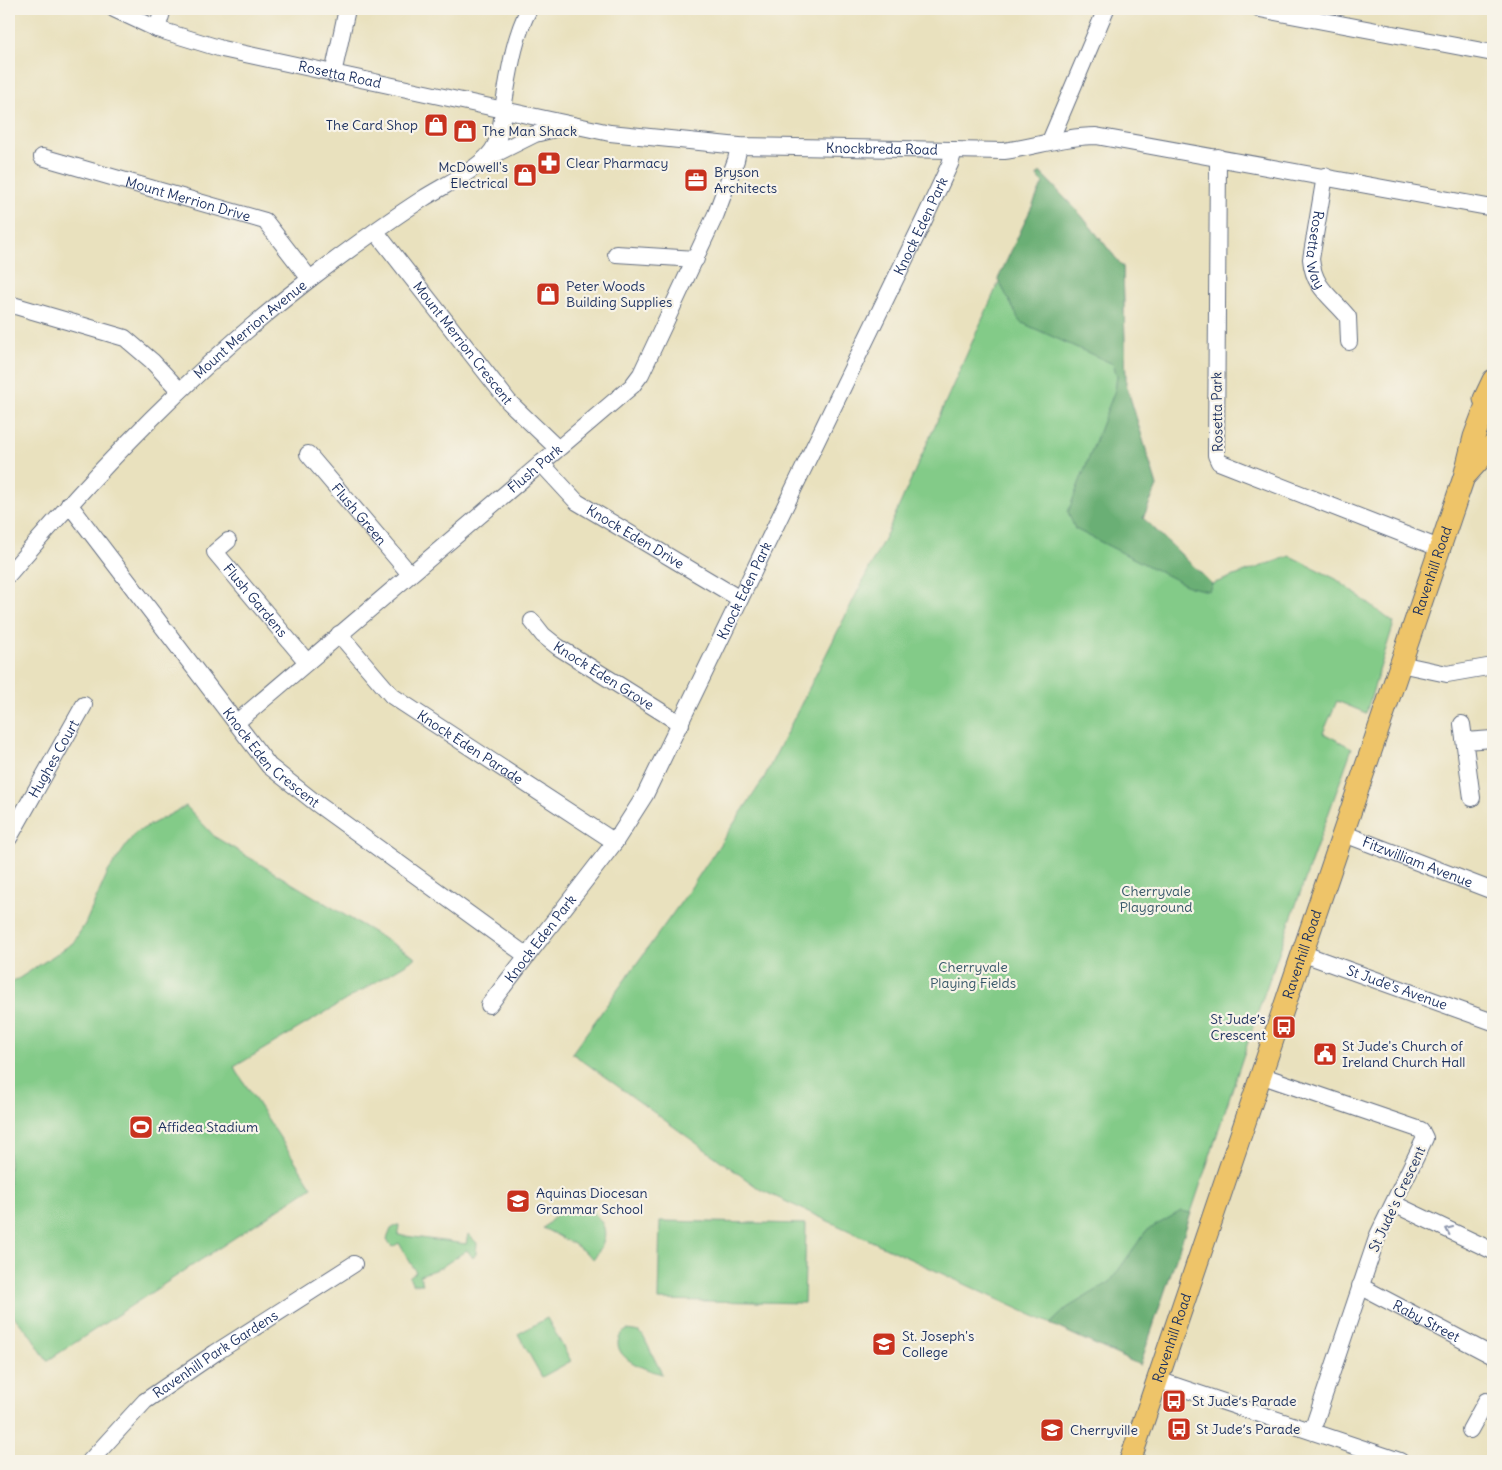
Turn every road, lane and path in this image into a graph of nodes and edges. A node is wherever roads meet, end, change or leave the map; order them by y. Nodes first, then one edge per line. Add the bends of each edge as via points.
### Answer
1 (114, 9) edge
2 (163, 9) edge
3 (347, 9) edge
4 (529, 9) edge
5 (1106, 9) edge
6 (1260, 9) edge
7 (157, 29) junction
8 (1493, 53) edge
9 (333, 74) junction
10 (503, 111) junction
11 (570, 126) junction
12 (1050, 141) junction
13 (739, 146) junction
14 (954, 150) junction
15 (42, 157) dead end
16 (1218, 157) junction
17 (482, 161) junction
18 (1325, 176) junction
19 (1493, 208) edge
20 (376, 232) junction
21 (616, 254) dead end
22 (696, 259) junction
23 (310, 279) junction
24 (9, 304) edge
25 (1349, 342) dead end
26 (1493, 380) edge
27 (179, 390) junction
28 (1490, 413) edge
29 (1493, 445) edge
30 (557, 448) junction
31 (308, 454) dead end
32 (541, 463) junction
33 (1464, 477) junction
34 (69, 504) junction
35 (228, 542) dead end
36 (1439, 548) junction
37 (9, 574) edge
38 (410, 574) junction
39 (740, 599) junction
40 (532, 621) dead end
41 (340, 634) junction
42 (307, 662) junction
43 (1400, 664) junction
44 (1493, 666) edge
45 (84, 705) dead end
46 (237, 722) junction
47 (681, 724) junction
48 (1462, 724) dead end
49 (1493, 739) edge
50 (1465, 741) junction
51 (1472, 798) dead end
52 (1342, 833) junction
53 (9, 838) edge
54 (615, 842) junction
55 (1493, 892) edge
56 (1302, 953) junction
57 (527, 956) junction
58 (489, 1005) dead end
59 (1493, 1022) edge
60 (1260, 1075) junction
61 (1394, 1204) junction
62 (1493, 1251) edge
63 (354, 1264) dead end
64 (1360, 1286) junction
65 (1493, 1356) edge
66 (1158, 1380) junction
67 (1486, 1411) edge
68 (1312, 1430) junction
69 (1470, 1430) dead end
70 (90, 1461) edge
71 (1130, 1461) edge
72 (1400, 1461) edge

1 - 7 street, Rosetta Road
2 - 7 street
3 - 9 street
4 - 10 street, Mount Merrion Avenue via 520,28
5 - 12 street
6 - 8 street
7 - 9 street, Rosetta Road via 222,49
9 - 10 street, Rosetta Road
10 - 11 street, Rosetta Road
10 - 17 street, Mount Merrion Avenue via 496,142
11 - 13 street, Knockbreda Road
11 - 17 street via 535,134
12 - 14 street, Knockbreda Road via 1004,151
12 - 16 street via 1096,136
13 - 14 street, Knockbreda Road
13 - 22 street, Flush Park via 716,214
14 - 39 street, Knock Eden Park via 924,220
15 - 23 street, Mount Merrion Drive via 265,221
16 - 18 street
16 - 36 street, Rosetta Park via 1216,455 1219,462
17 - 20 street, Mount Merrion Avenue
18 - 19 street
18 - 25 street, Rosetta Way via 1312,272 1327,296 1348,317
20 - 23 street, Mount Merrion Avenue
20 - 30 street, Mount Merrion Crescent via 509,402
21 - 22 street
22 - 30 street, Flush Park via 641,374 632,386
23 - 27 street, Mount Merrion Avenue
24 - 27 street via 125,338
26 - 28 main road, Ravenhill Road via 1485,394
27 - 34 street, Mount Merrion Avenue
28 - 33 main road, Ravenhill Road via 1474,437
29 - 33 main road, Ravenhill Road
30 - 32 street, Flush Park
31 - 38 street, Flush Green
32 - 38 street, Flush Park
32 - 39 street, Knock Eden Drive via 577,502
33 - 36 main road, Ravenhill Road
34 - 37 street, Mount Merrion Avenue
34 - 46 street, Knock Eden Crescent
35 - 42 street, Flush Gardens via 215,552
36 - 43 main road, Ravenhill Road
38 - 41 street, Flush Park
39 - 47 street, Knock Eden Park
40 - 47 street, Knock Eden Grove via 558,646
41 - 42 street, Flush Park
41 - 54 street, Knock Eden Parade via 392,696
42 - 46 street, Flush Park
43 - 44 street via 1447,674
43 - 52 main road, Ravenhill Road
45 - 53 street, Hughes Court
46 - 57 street, Knock Eden Crescent via 269,766 282,778
47 - 54 street, Knock Eden Park via 645,795
48 - 50 street
49 - 50 street
50 - 51 street
52 - 55 street, Fitzwilliam Avenue
52 - 56 main road, Ravenhill Road
54 - 57 street, Knock Eden Park
56 - 59 street, St Jude's Avenue
56 - 60 main road, Ravenhill Road
57 - 58 street, Knock Eden Park
60 - 61 street, St Jude's Crescent via 1421,1130 1425,1138 1423,1145
60 - 66 main road, Ravenhill Road
62 -> 61 street
61 - 64 street, St Jude's Crescent via 1378,1235
63 - 70 street, Ravenhill Park Gardens via 145,1401
64 - 65 street, Raby Street
64 - 68 street, St Jude's Crescent
66 - 68 street
66 - 71 main road, Ravenhill Road
67 - 69 street
68 - 72 street

